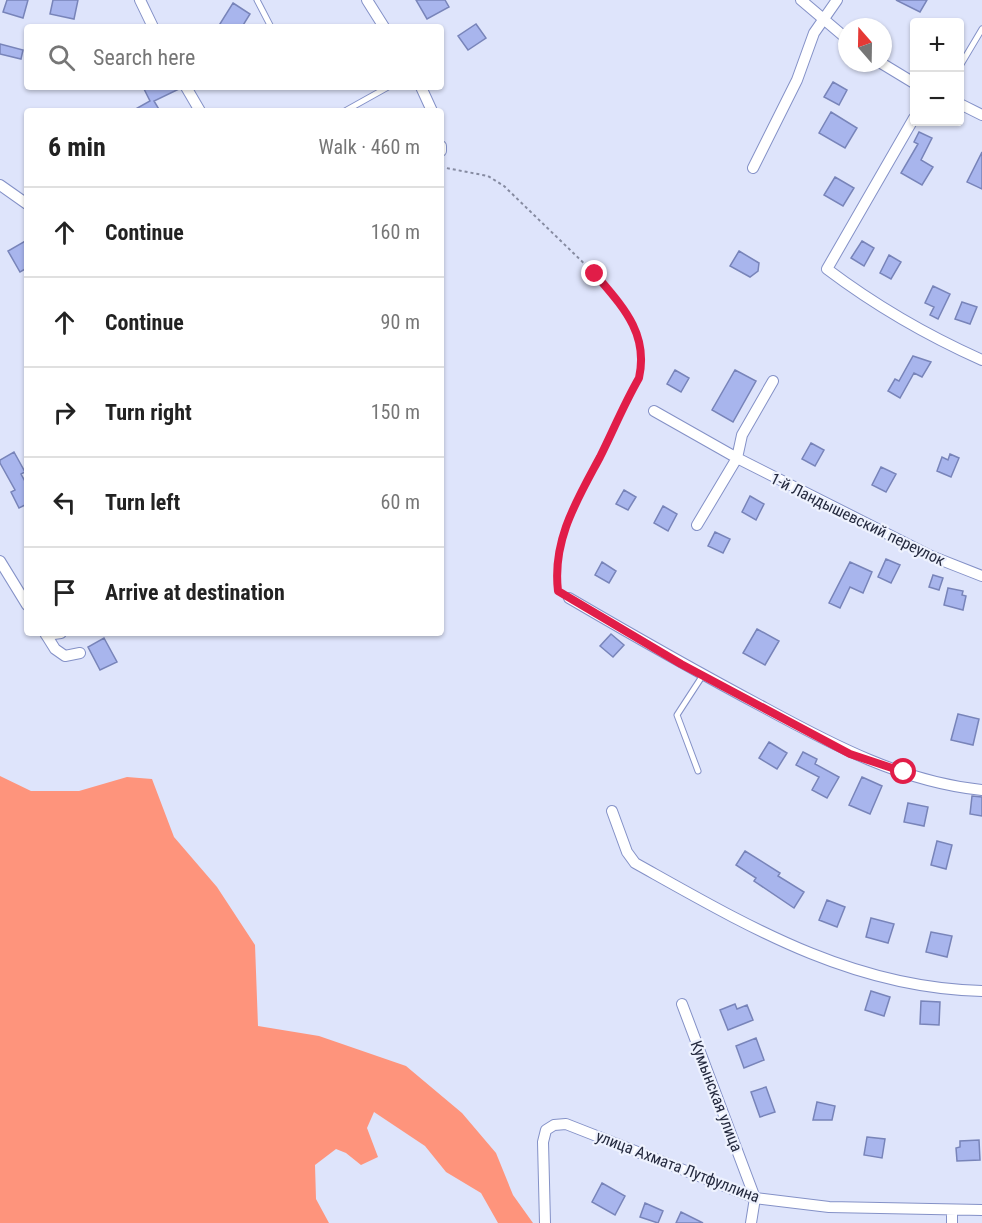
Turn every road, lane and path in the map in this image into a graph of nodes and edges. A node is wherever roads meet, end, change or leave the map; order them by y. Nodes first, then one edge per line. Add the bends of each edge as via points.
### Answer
1 (140, 0) edge
2 (257, 0) edge
3 (367, 0) edge
4 (801, 0) edge
5 (837, 0) edge
6 (822, 20) junction
7 (152, 24) edge
8 (269, 24) edge
9 (382, 24) edge
10 (982, 28) edge
11 (838, 32) edge
12 (964, 59) edge
13 (892, 69) edge
14 (910, 80) edge
15 (188, 90) edge
16 (383, 90) edge
17 (422, 90) edge
18 (964, 106) edge
19 (198, 108) edge
20 (350, 108) edge
21 (431, 108) edge
22 (982, 115) edge
23 (910, 126) edge
24 (444, 167) edge
25 (753, 168) dead end
26 (0, 185) edge
27 (24, 202) edge
28 (982, 360) edge
29 (773, 381) dead end
30 (654, 411) dead end
31 (736, 458) junction
32 (697, 525) dead end
33 (0, 561) edge
34 (982, 576) edge
35 (569, 598) joint
36 (24, 599) edge
37 (46, 636) edge
38 (80, 653) dead end
39 (703, 675) junction
40 (698, 771) dead end
41 (982, 790) edge
42 (612, 811) dead end
43 (982, 991) edge
44 (682, 1004) dead end
45 (755, 1198) junction
46 (952, 1210) junction
47 (982, 1210) edge
48 (545, 1223) edge
49 (751, 1223) edge
50 (952, 1223) edge

1 - 7 street
2 - 8 lane
3 - 9 street
4 - 6 street
5 - 6 street
6 - 11 street
6 - 25 street
10 - 12 lane
13 - 14 street
15 - 19 street
16 - 20 lane
17 - 21 street
18 - 22 street
23 - 28 street via 827,269 863,297 928,336
24 - 35 path via 488,176 504,186 595,274 626,310 639,338 643,362 639,378 575,502 560,541 558,591
26 - 27 street
29 - 31 street via 742,435
30 - 31 street, 1-й Ландышевский переулок
31 - 32 street
31 - 34 street, 1-й Ландышевский переулок via 931,556
33 - 36 street
35 - 39 street
37 - 38 street via 65,657
39 - 40 lane via 677,715
39 - 41 street via 850,754 937,782
42 - 43 street via 635,863 764,935 875,975
44 - 45 street, Кумынская улица
45 - 46 street, улица Ахмата Лутфуллина via 830,1207
45 - 48 street, улица Ахмата Лутфуллина via 566,1124 554,1125 546,1130 543,1142
45 - 49 street, Кумынская улица
46 - 47 street, улица Ахмата Лутфуллина
46 - 50 street

